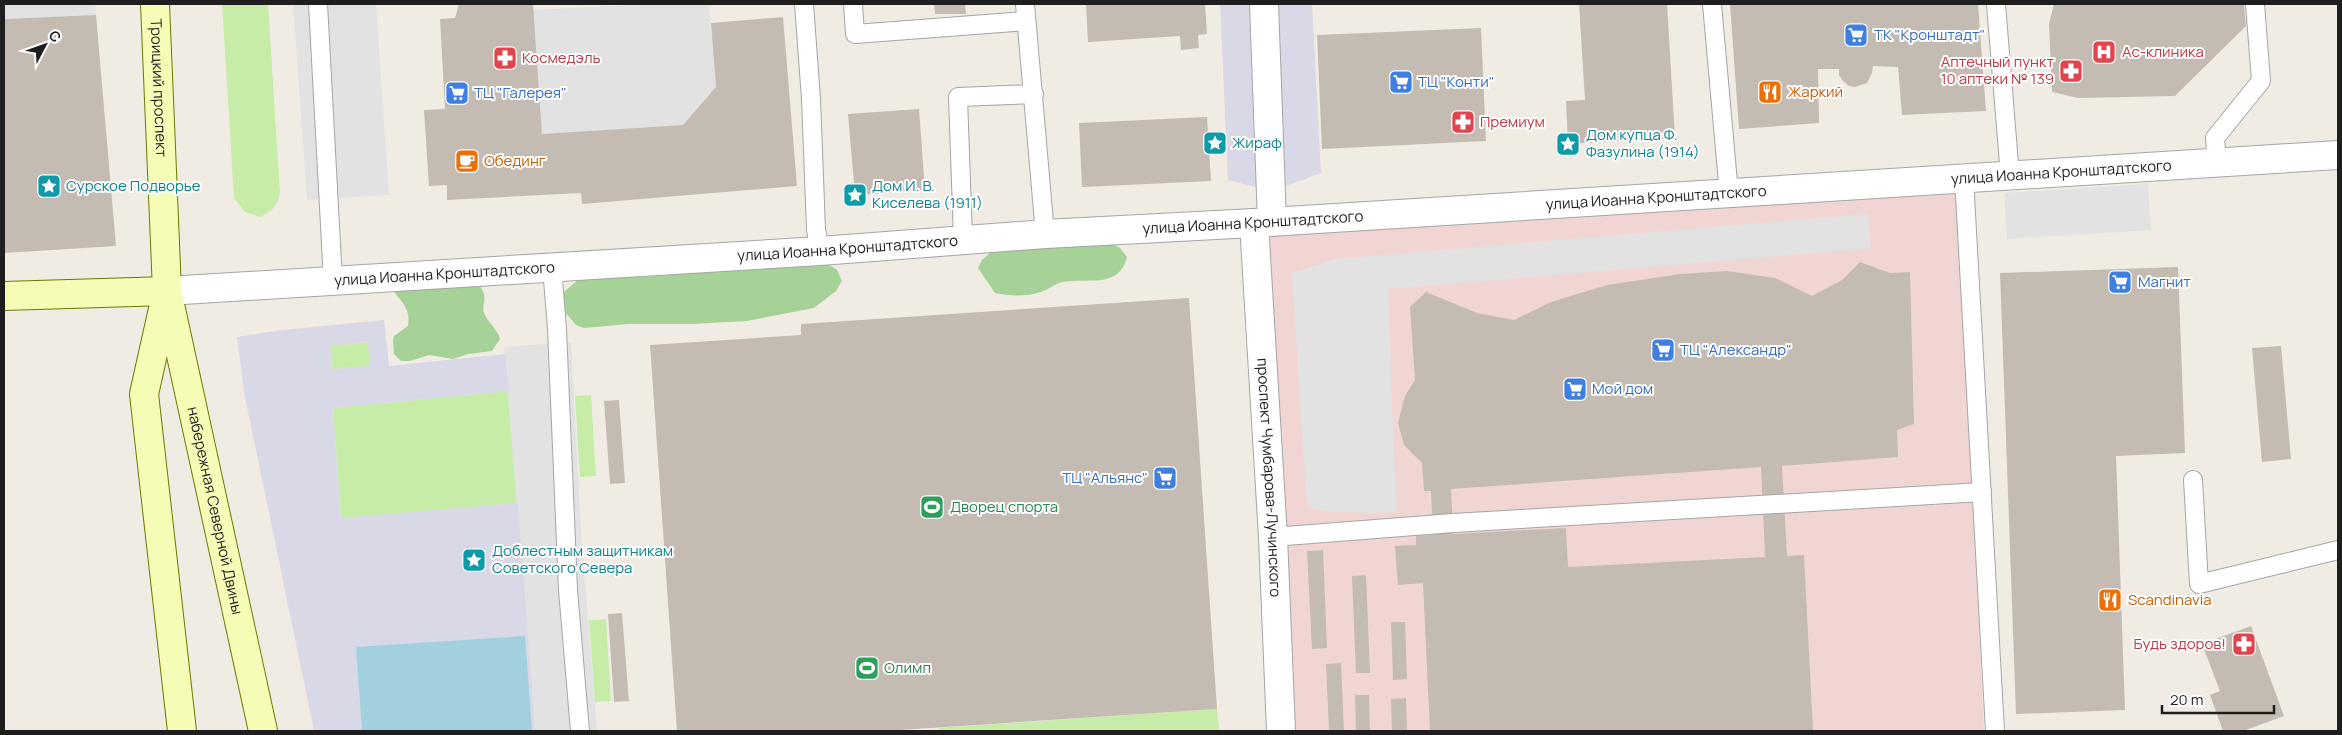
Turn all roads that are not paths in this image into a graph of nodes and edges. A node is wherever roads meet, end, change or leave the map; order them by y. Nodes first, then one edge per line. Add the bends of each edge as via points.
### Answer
1 (155, 4) edge
2 (318, 4) edge
3 (804, 4) edge
4 (853, 4) edge
5 (1264, 4) edge
6 (1712, 4) edge
7 (1996, 4) edge
8 (2255, 4) edge
9 (1026, 12) edge
10 (1034, 94) junction
11 (2338, 155) edge
12 (2218, 163) junction
13 (2010, 176) junction
14 (1964, 178) junction
15 (1729, 194) junction
16 (1263, 223) junction
17 (1045, 234) junction
18 (963, 239) junction
19 (820, 250) junction
20 (552, 267) junction
21 (333, 281) junction
22 (167, 291) junction
23 (4, 296) edge
24 (2193, 480) dead end
25 (1982, 492) junction
26 (1273, 537) junction
27 (2338, 550) edge
28 (182, 731) edge
29 (264, 731) edge
30 (580, 731) edge
31 (1282, 731) edge
32 (1995, 731) edge

1 - 22 main road, Троицкий проспект
2 - 21 lane
3 - 19 lane via 816,230
4 - 9 lane via 856,34
5 - 16 street, проспект Чумбарова-Лучинского
6 - 15 lane
7 - 13 lane
8 - 12 lane via 2261,81 2215,138
9 - 10 lane
10 - 17 lane
10 - 18 lane via 958,97
11 - 12 street, улица Иоанна Кронштадтского
12 - 13 street, улица Иоанна Кронштадтского
13 - 14 street, улица Иоанна Кронштадтского
14 - 15 street, улица Иоанна Кронштадтского
14 - 25 lane
15 - 16 street, улица Иоанна Кронштадтского
16 - 17 street, улица Иоанна Кронштадтского
16 - 26 street, проспект Чумбарова-Лучинского
17 - 18 street, улица Иоанна Кронштадтского
18 - 19 street, улица Иоанна Кронштадтского
19 - 20 street, улица Иоанна Кронштадтского
20 - 21 street, улица Иоанна Кронштадтского
20 - 30 lane via 568,590
21 - 22 street, улица Иоанна Кронштадтского
22 - 23 main road
22 - 28 main road via 144,394
22 - 29 main road, набережная Северной Двины
24 - 27 lane via 2199,584
25 - 26 lane via 1453,523
25 - 32 lane
26 - 31 street, проспект Чумбарова-Лучинского

